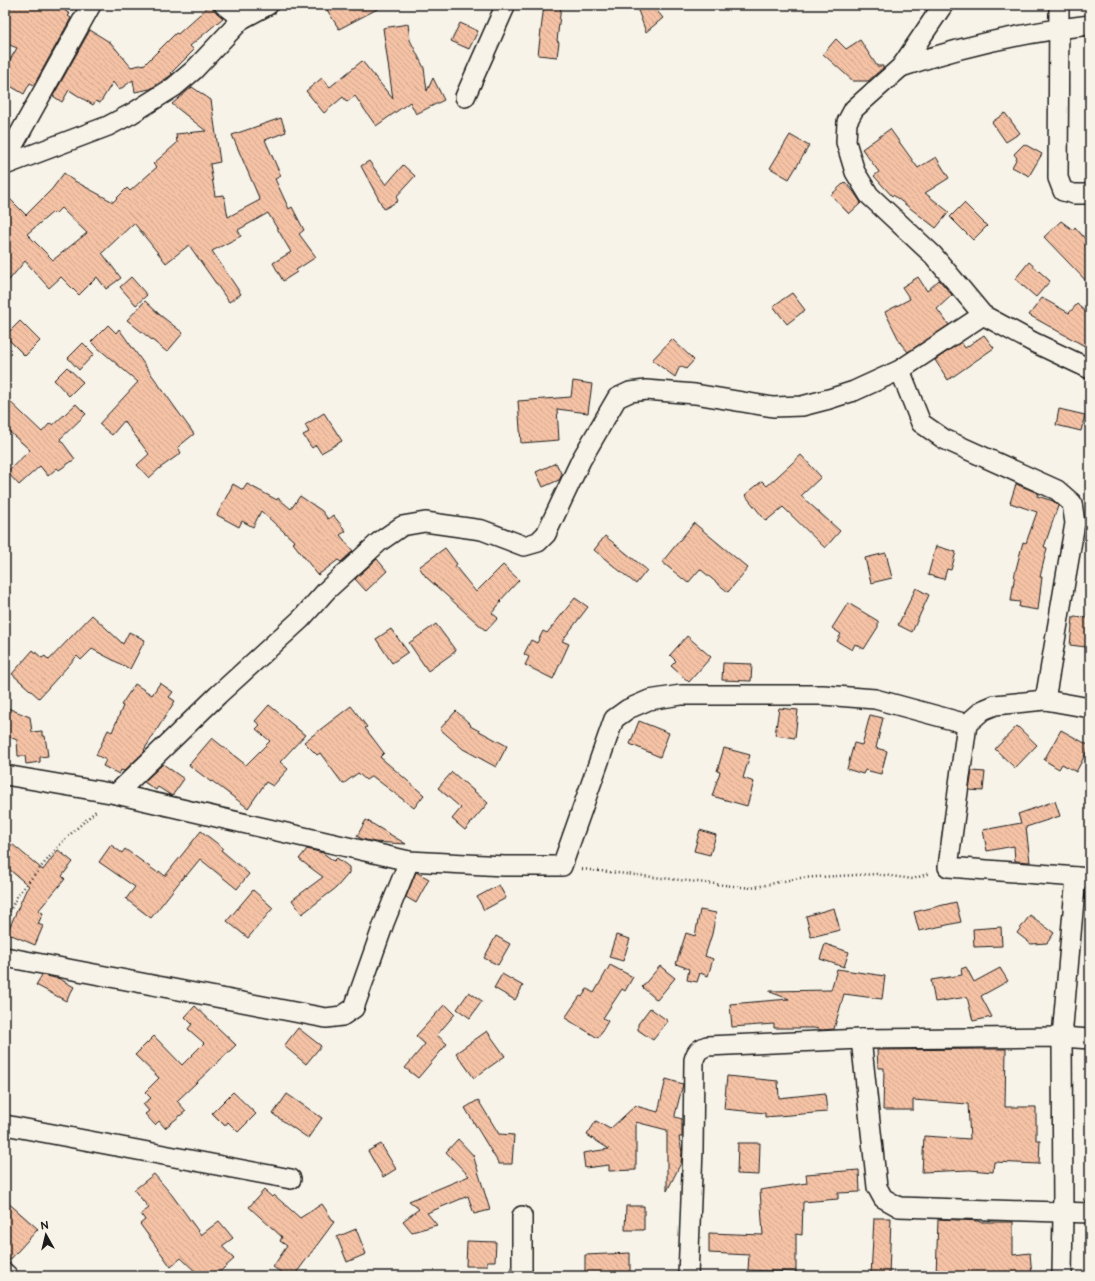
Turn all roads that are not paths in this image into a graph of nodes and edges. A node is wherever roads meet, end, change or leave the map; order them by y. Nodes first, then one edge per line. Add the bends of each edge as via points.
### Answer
1 (91, 5) edge
2 (224, 5) edge
3 (268, 5) edge
4 (504, 5) edge
5 (943, 5) edge
6 (1060, 5) edge
7 (242, 19) junction
8 (1090, 25) edge
9 (1058, 28) junction
10 (901, 67) junction
11 (465, 97) dead end
12 (5, 160) edge
13 (5, 165) edge
14 (1090, 194) edge
15 (983, 315) junction
16 (1090, 369) edge
17 (900, 370) junction
18 (1045, 700) junction
19 (1090, 708) edge
20 (967, 724) junction
21 (5, 775) edge
22 (116, 794) junction
23 (409, 861) junction
24 (1083, 878) edge
25 (5, 957) edge
26 (1062, 1037) junction
27 (860, 1039) junction
28 (1090, 1039) edge
29 (5, 1125) edge
30 (291, 1179) dead end
31 (1063, 1212) junction
32 (1090, 1213) edge
33 (522, 1216) dead end
34 (5, 1273) edge
35 (8, 1276) edge
36 (522, 1276) edge
37 (688, 1276) edge
38 (1062, 1276) edge

1 - 12 street
2 - 7 street
3 - 7 street
4 - 11 street
5 - 10 street
6 - 9 street
7 - 13 street via 194,70 174,87 137,110 108,126
8 - 9 street
9 - 10 street via 980,44
9 - 14 street via 1058,178 1064,191
10 - 15 street via 854,108 847,122 846,142 855,172 869,194 933,256
15 - 16 street
15 - 17 street
17 - 18 street via 922,423 944,439 1058,490 1072,503 1075,523
17 - 22 street via 854,391 802,406 773,407 695,394 646,390 630,392 617,398 581,460 546,534 538,542 524,546 482,530 425,522 402,526 379,542 327,590 301,618
18 - 19 street
18 - 20 street via 995,705 983,710
20 - 23 street via 875,699 823,695 681,695 649,700 628,709 614,719 562,866
20 - 24 street via 948,867
21 - 22 street
22 - 23 street
23 - 25 street via 354,1008 342,1016 326,1018
24 - 26 street
26 - 27 street
26 - 28 street
26 - 31 street
27 - 31 street via 878,1187 883,1198 899,1207
27 - 37 street via 707,1046 695,1054
29 - 30 street
31 - 32 street
31 - 38 street
33 - 36 street
34 - 35 street

